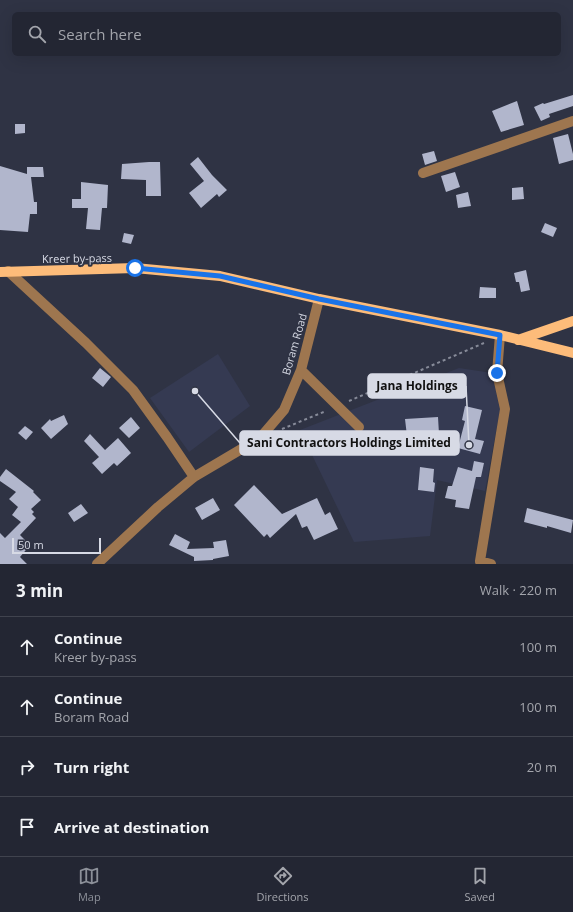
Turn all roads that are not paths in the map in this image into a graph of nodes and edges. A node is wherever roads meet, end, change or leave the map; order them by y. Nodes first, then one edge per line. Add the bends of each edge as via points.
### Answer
1 (573, 121) edge
2 (422, 173) dead end
3 (4, 271) edge
4 (319, 299) junction
5 (573, 320) edge
6 (500, 335) junction
7 (518, 340) junction
8 (573, 352) edge
9 (301, 370) junction
10 (359, 427) dead end
11 (194, 477) junction
12 (97, 564) edge
13 (491, 564) edge

1 - 2 street
3 - 4 main road, Kreer by-pass via 135,268 220,276
3 - 11 street via 86,343 133,390
4 - 6 main road
4 - 9 street, Boram Road
5 - 7 main road
6 - 7 main road
6 - 13 street via 497,373 505,409 480,561
7 - 8 main road
9 - 10 street
9 - 11 street, Boram Road via 284,410 260,438
11 - 12 street, Boram Road

